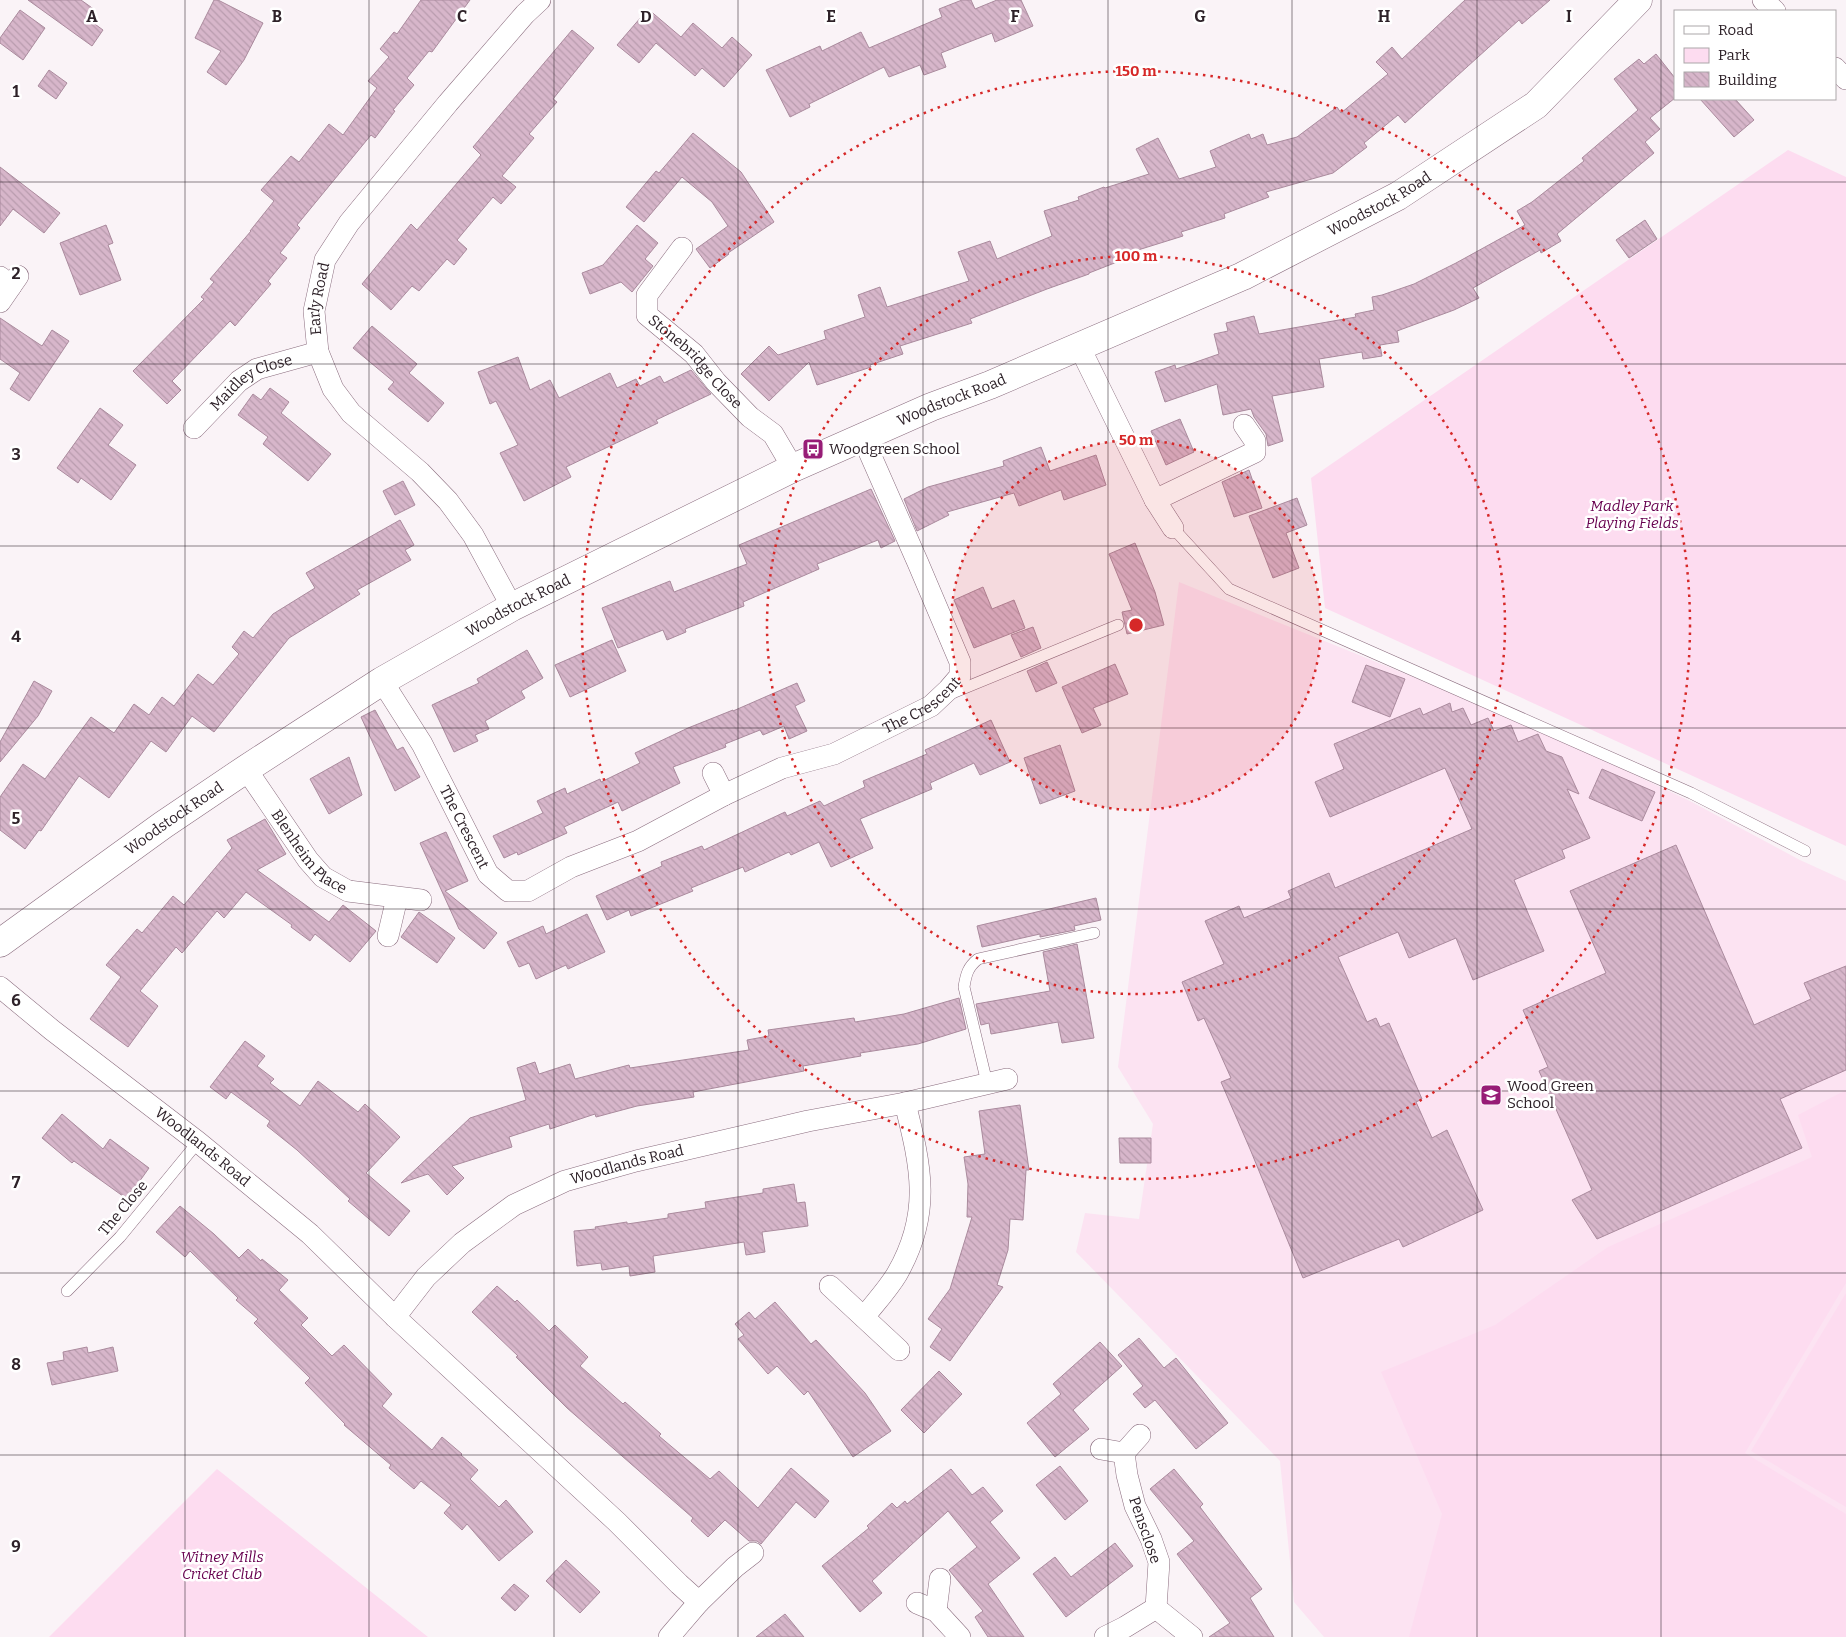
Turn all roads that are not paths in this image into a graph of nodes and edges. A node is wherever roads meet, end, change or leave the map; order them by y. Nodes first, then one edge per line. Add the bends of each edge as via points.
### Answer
1 (540, 0) edge
2 (1638, 0) edge
3 (1763, 0) edge
4 (1774, 10) edge
5 (1836, 69) edge
6 (1846, 79) edge
7 (682, 248) dead end
8 (1079, 346) junction
9 (318, 352) junction
10 (1244, 425) dead end
11 (194, 428) dead end
12 (862, 438) junction
13 (793, 468) junction
14 (1155, 500) junction
15 (1173, 528) joint
16 (512, 607) junction
17 (1118, 625) dead end
18 (382, 681) junction
19 (941, 697) junction
20 (246, 769) junction
21 (713, 774) dead end
22 (724, 795) junction
23 (1805, 851) dead end
24 (397, 898) junction
25 (421, 900) dead end
26 (1094, 933) dead end
27 (388, 936) dead end
28 (0, 942) edge
29 (0, 987) edge
30 (998, 1081) joint
31 (905, 1103) junction
32 (198, 1142) junction
33 (830, 1286) dead end
34 (67, 1291) dead end
35 (395, 1317) junction
36 (864, 1317) junction
37 (899, 1350) dead end
38 (1140, 1436) dead end
39 (1101, 1450) dead end
40 (1124, 1453) junction
41 (753, 1553) dead end
42 (940, 1579) dead end
43 (699, 1602) junction
44 (917, 1603) dead end
45 (1156, 1608) junction
46 (936, 1611) junction
47 (669, 1637) edge
48 (960, 1637) edge
49 (1105, 1637) edge
50 (1192, 1637) edge

1 - 9 street, Early Road via 383,180 325,260 314,310
2 - 8 main road, Woodstock Road via 1536,105 1398,196 1243,276
3 - 4 street
5 - 6 street
7 - 13 street, Stonebridge Close via 647,295 647,315 694,354 750,417 773,434
8 - 12 main road, Woodstock Road
8 - 14 street
9 - 11 street, Maidley Close via 257,369 239,381
9 - 16 street, Early Road via 333,389 351,413 420,472 448,501 473,535
10 - 14 street via 1255,441 1255,452
12 - 13 main road, Woodstock Road
12 - 19 street, The Crescent via 960,662 960,676
13 - 16 main road, Woodstock Road
14 - 15 street
15 - 23 lane via 1229,589 1691,792
16 - 18 main road, Woodstock Road
17 - 19 lane
18 - 20 main road, Woodstock Road
18 - 22 street, The Crescent via 422,744 488,874 508,891 528,891 571,868 638,842
19 - 22 street, The Crescent via 931,706 834,754 782,768
20 - 24 street, Blenheim Place via 323,877 348,891
20 - 28 main road, Woodstock Road
21 - 22 street
24 - 25 street, Blenheim Place
24 - 27 street
26 - 30 lane via 978,959 970,966 964,987
29 - 32 street, Woodlands Road
30 - 31 street, Woodlands Road
31 - 35 street, Woodlands Road via 808,1120 565,1181 514,1206 462,1243 426,1277
31 - 36 street via 920,1170 921,1204 913,1236 897,1274
32 - 34 lane, The Close via 120,1237
32 - 35 street, Woodlands Road via 310,1234
33 - 36 street
35 - 43 street, Woodlands Road
36 - 37 street
38 - 40 street
39 - 40 street
40 - 45 street, Pensclose via 1135,1506 1159,1562
41 - 43 street
42 - 46 street
43 - 47 street
44 - 46 street
45 - 49 street
45 - 50 street
46 - 48 street

